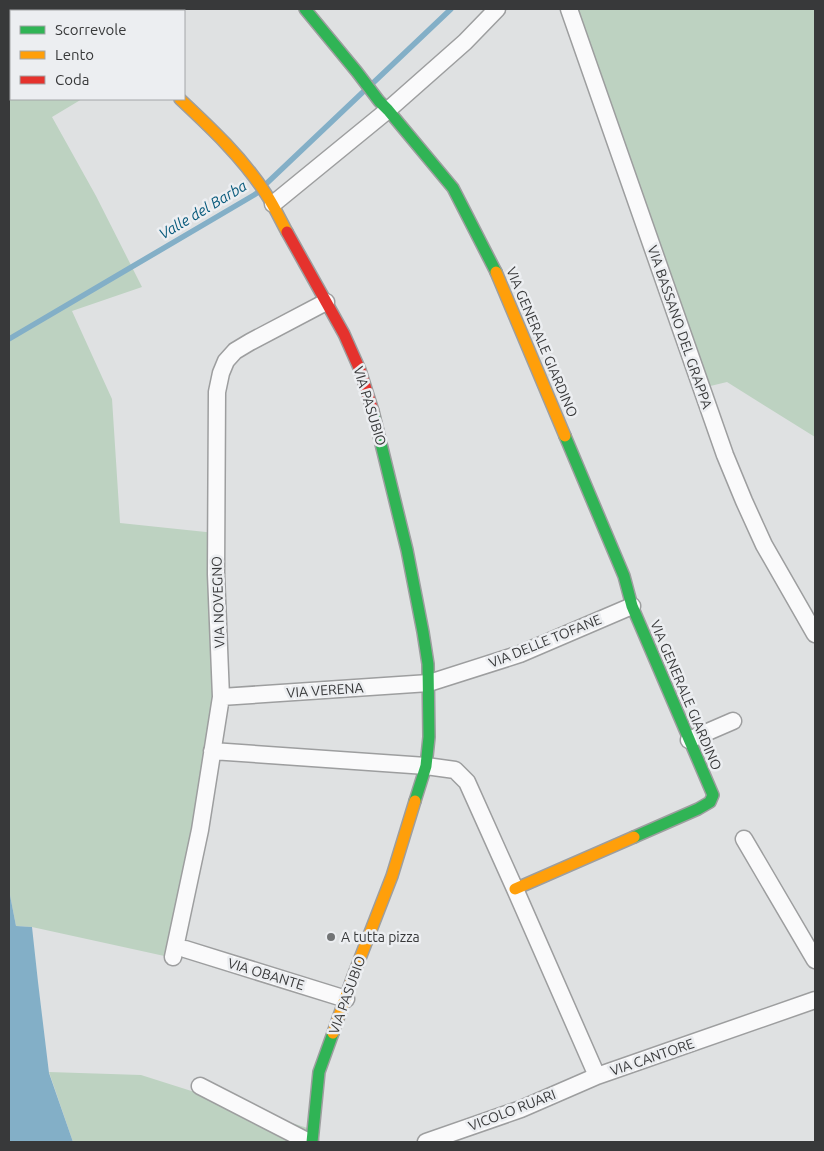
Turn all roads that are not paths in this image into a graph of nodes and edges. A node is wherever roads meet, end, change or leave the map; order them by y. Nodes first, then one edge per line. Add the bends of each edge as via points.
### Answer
1 (305, 9) edge
2 (497, 9) edge
3 (569, 9) edge
4 (181, 100) edge
5 (384, 106) junction
6 (270, 199) junction
7 (326, 302) junction
8 (632, 606) junction
9 (815, 634) edge
10 (429, 683) junction
11 (221, 697) junction
12 (733, 721) dead end
13 (689, 740) junction
14 (212, 751) junction
15 (426, 766) junction
16 (744, 839) dead end
17 (515, 889) junction
18 (179, 953) joint
19 (815, 960) edge
20 (346, 999) junction
21 (815, 1000) edge
22 (597, 1076) junction
23 (200, 1086) dead end
24 (310, 1142) edge
25 (426, 1142) edge

1 - 5 main road, VIA GENERALE GIARDINO
2 - 5 street via 464,42
3 - 9 street, VIA BASSANO DEL GRAPPA via 725,454 764,545
4 - 6 main road, VIA PASUBIO via 253,175
5 - 6 street
5 - 8 main road, VIA GENERALE GIARDINO via 453,188 493,266 624,576
6 - 7 main road, VIA PASUBIO
7 - 10 main road, VIA PASUBIO via 360,370 375,418 415,588
7 - 11 street, VIA NOVEGNO via 236,350 221,373 217,392 216,564
8 - 10 street, VIA DELLE TOFANE via 520,654
8 - 13 main road, VIA GENERALE GIARDINO
10 - 11 street, VIA VERENA
10 - 15 main road, VIA PASUBIO
11 - 14 street, VIA NOVEGNO
12 - 13 street
13 - 17 main road, VIA GENERALE GIARDINO via 713,795 710,802
14 - 15 street
14 - 18 street, VIA NOVEGNO
15 - 17 street, VIA CANTORE via 455,770 466,782
15 - 20 main road, VIA PASUBIO via 392,876
16 - 19 street
17 - 22 street, VIA CANTORE
18 - 20 street, VIA OBANTE
20 - 24 main road, VIA PASUBIO via 319,1072
21 - 22 street, VIA CANTORE
22 - 25 street, VICOLO RUARI via 521,1109
23 - 24 street

